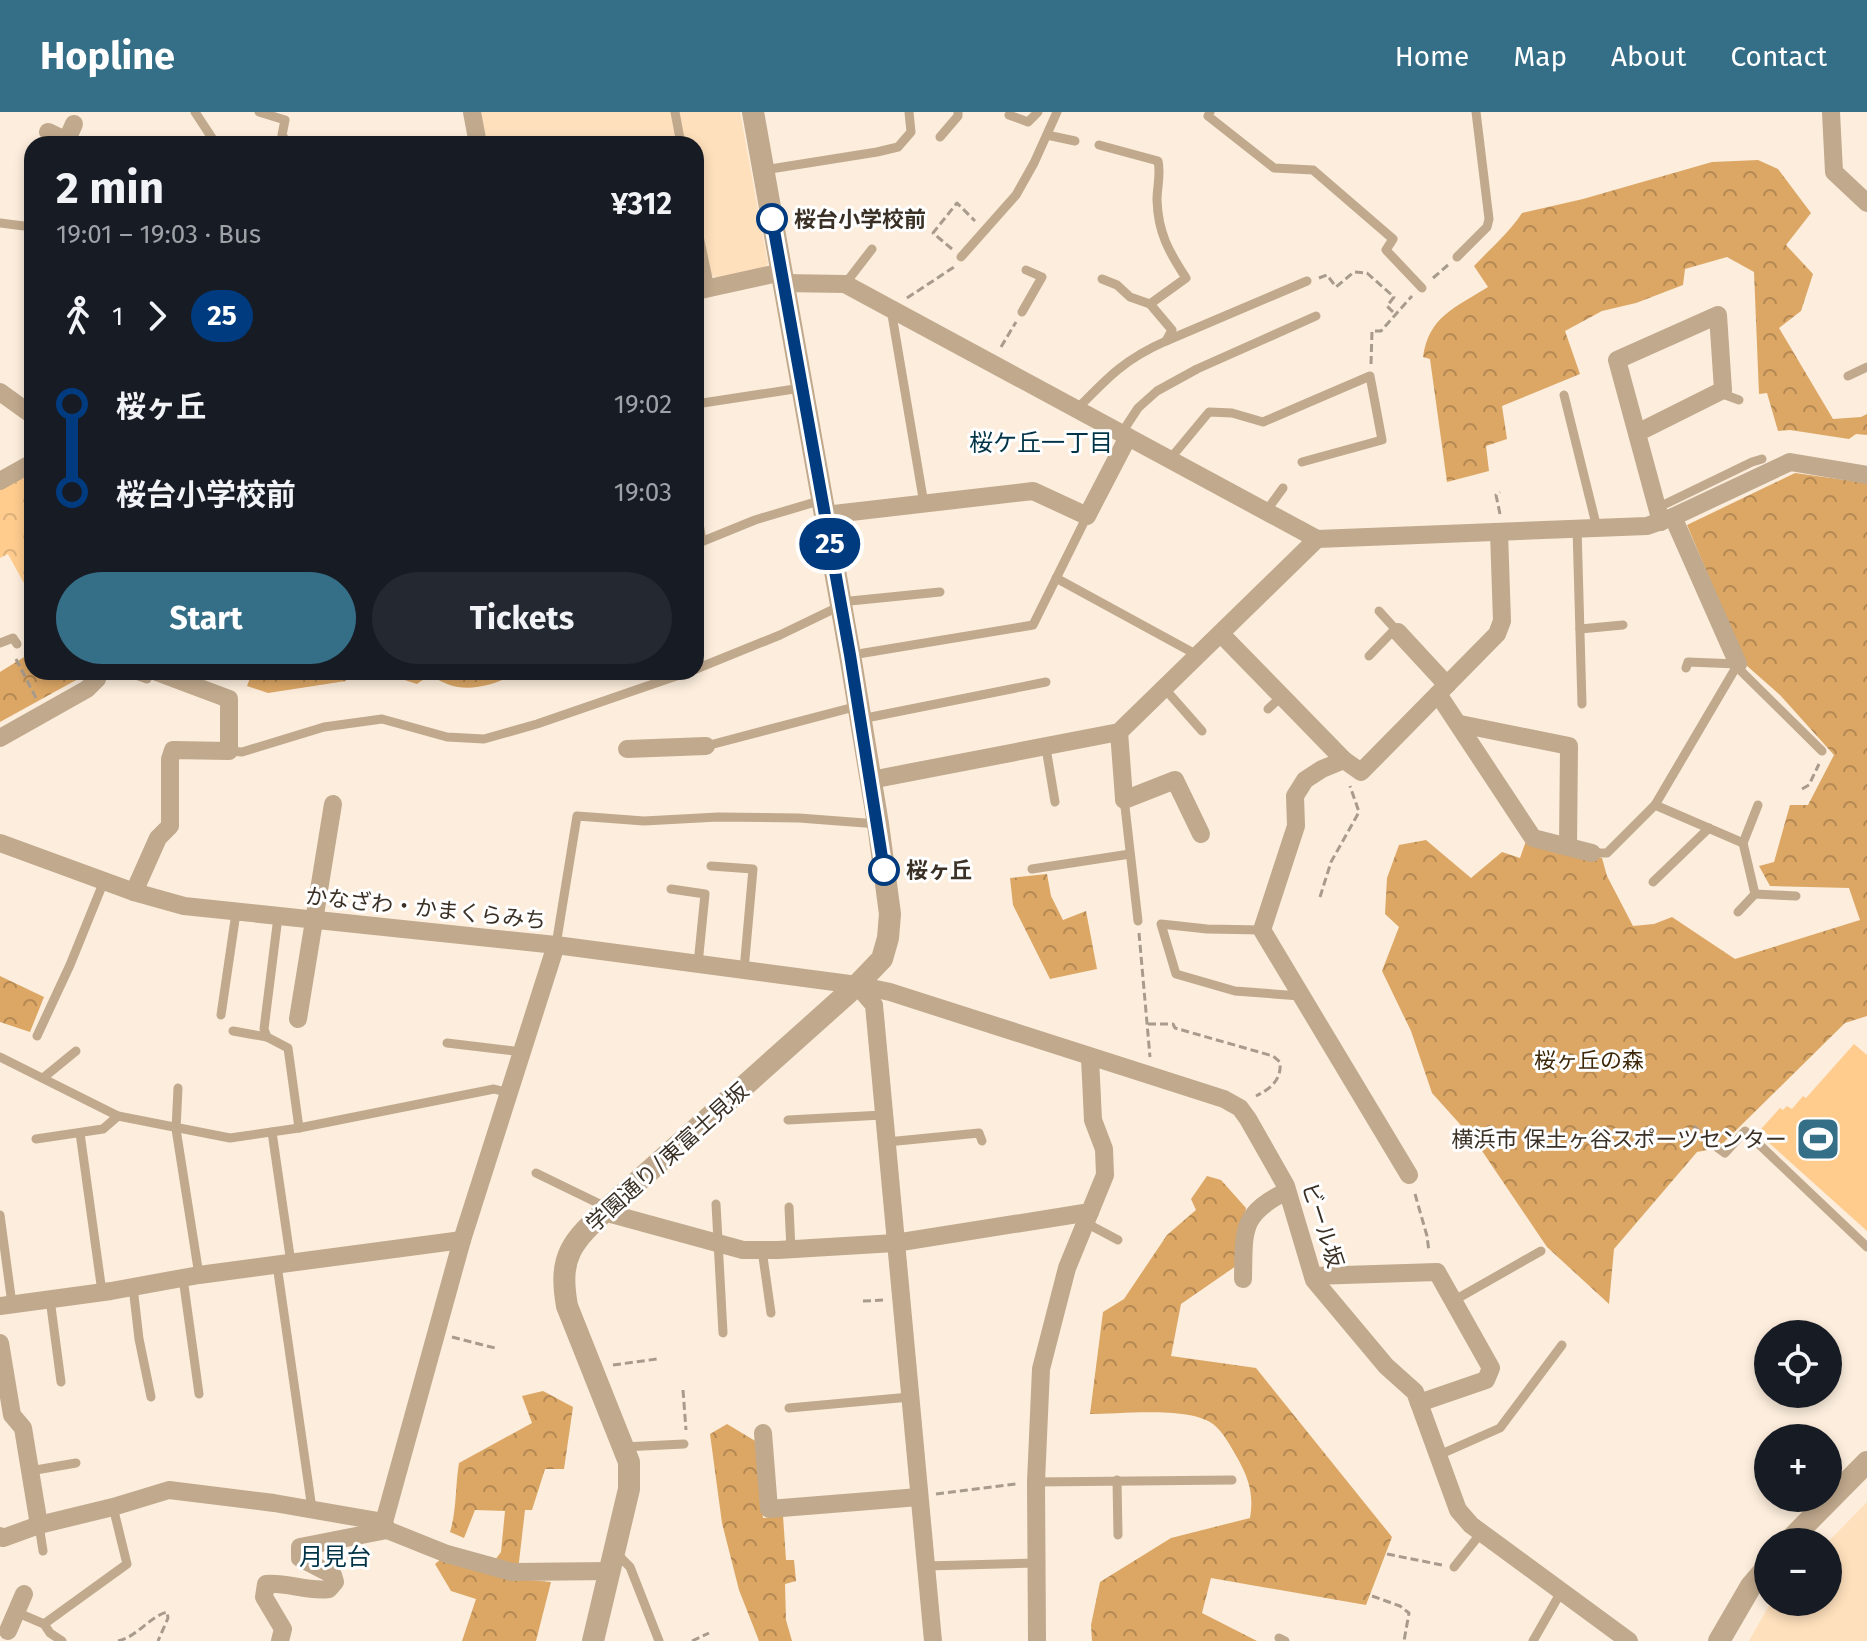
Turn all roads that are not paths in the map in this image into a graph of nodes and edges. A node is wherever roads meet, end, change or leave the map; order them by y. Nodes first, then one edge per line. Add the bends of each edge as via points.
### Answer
1 (195, 112) edge
2 (259, 112) edge
3 (472, 112) edge
4 (675, 112) edge
5 (753, 112) edge
6 (909, 112) edge
7 (958, 112) edge
8 (1038, 112) edge
9 (1057, 112) edge
10 (1210, 112) edge
11 (1476, 112) edge
12 (1831, 112) edge
13 (1009, 115) dead end
14 (48, 132) dead end
15 (1047, 135) junction
16 (69, 136) edge
17 (211, 136) edge
18 (283, 136) edge
19 (476, 136) edge
20 (680, 136) edge
21 (940, 137) dead end
22 (1075, 141) dead end
23 (1099, 145) dead end
24 (763, 170) junction
25 (1867, 203) edge
26 (0, 223) edge
27 (24, 226) edge
28 (872, 249) dead end
29 (961, 257) road end
30 (1457, 257) road end
31 (1026, 270) dead end
32 (782, 278) junction
33 (1102, 279) dead end
34 (1307, 281) road end
35 (845, 284) junction
36 (1422, 288) road end
37 (704, 289) edge
38 (1150, 304) junction
39 (891, 309) junction
40 (1022, 312) road end
41 (1316, 316) dead end
42 (1166, 341) junction
43 (1867, 367) edge
44 (1848, 376) dead end
45 (801, 388) junction
46 (0, 392) edge
47 (1719, 392) junction
48 (1564, 395) dead end
49 (1739, 400) dead end
50 (704, 403) edge
51 (24, 409) edge
52 (1077, 409) junction
53 (1637, 433) junction
54 (1125, 435) junction
55 (1170, 459) junction
56 (1762, 459) dead end
57 (1302, 462) dead end
58 (24, 468) edge
59 (1867, 475) edge
60 (0, 481) edge
61 (1283, 488) dead end
62 (924, 504) junction
63 (823, 508) junction
64 (1267, 510) junction
65 (1087, 516) junction
66 (1664, 516) junction
67 (1577, 528) junction
68 (1597, 528) junction
69 (1501, 532) junction
70 (1317, 539) junction
71 (704, 541) edge
72 (1056, 578) junction
73 (940, 592) dead end
74 (840, 604) junction
75 (1379, 611) dead end
76 (1623, 625) dead end
77 (1580, 629) junction
78 (1396, 630) junction
79 (1221, 634) junction
80 (0, 643) edge
81 (17, 644) dead end
82 (850, 655) junction
83 (1199, 656) junction
84 (1369, 656) dead end
85 (1738, 664) junction
86 (704, 666) edge
87 (1686, 668) dead end
88 (96, 680) edge
89 (165, 680) edge
90 (665, 680) edge
91 (1046, 682) dead end
92 (1165, 689) junction
93 (1442, 689) junction
94 (1582, 704) dead end
95 (859, 712) junction
96 (1460, 724) junction
97 (1202, 731) dead end
98 (1119, 732) junction
99 (0, 738) edge
100 (706, 746) joint
101 (1046, 748) junction
102 (627, 749) dead end
103 (229, 751) junction
104 (1822, 751) dead end
105 (1343, 764) junction
106 (871, 780) junction
107 (1124, 799) junction
108 (1055, 802) dead end
109 (333, 804) dead end
110 (1655, 805) junction
111 (1758, 805) dead end
112 (878, 824) junction
113 (1709, 828) junction
114 (1201, 834) dead end
115 (0, 843) edge
116 (1743, 843) junction
117 (1568, 847) junction
118 (1592, 853) joint
119 (1130, 854) junction
120 (711, 866) dead end
121 (1032, 869) dead end
122 (104, 881) junction
123 (1653, 882) dead end
124 (671, 889) dead end
125 (134, 892) junction
126 (1755, 894) junction
127 (1796, 896) dead end
128 (1738, 912) dead end
129 (236, 913) junction
130 (278, 917) junction
131 (314, 921) junction
132 (1138, 921) road end
133 (1262, 930) junction
134 (556, 945) junction
135 (698, 964) junction
136 (744, 970) junction
137 (857, 985) junction
138 (1301, 996) junction
139 (221, 1015) dead end
140 (298, 1019) dead end
141 (233, 1031) dead end
142 (37, 1036) dead end
143 (267, 1037) junction
144 (447, 1043) dead end
145 (76, 1051) dead end
146 (522, 1052) junction
147 (0, 1057) edge
148 (1090, 1058) junction
149 (43, 1078) junction
150 (178, 1088) dead end
151 (509, 1093) junction
152 (883, 1115) junction
153 (118, 1116) junction
154 (788, 1120) dead end
155 (299, 1128) junction
156 (176, 1129) junction
157 (272, 1132) junction
158 (80, 1133) junction
159 (36, 1139) dead end
160 (982, 1141) dead end
161 (885, 1142) junction
162 (1718, 1148) road end
163 (536, 1173) dead end
164 (1409, 1175) road end
165 (1287, 1191) junction
166 (716, 1204) dead end
167 (789, 1207) dead end
168 (606, 1210) junction
169 (0, 1215) edge
170 (1088, 1218) junction
171 (462, 1240) junction
172 (1118, 1240) dead end
173 (718, 1243) junction
174 (895, 1243) junction
175 (1867, 1247) edge
176 (762, 1250) junction
177 (791, 1250) junction
178 (1541, 1251) dead end
179 (284, 1264) junction
180 (191, 1276) junction
181 (1313, 1276) junction
182 (1243, 1279) dead end
183 (133, 1287) junction
184 (102, 1292) junction
185 (50, 1299) junction
186 (1453, 1301) junction
187 (6, 1305) edge
188 (771, 1313) dead end
189 (723, 1333) dead end
190 (0, 1343) edge
191 (1562, 1345) dead end
192 (61, 1382) dead end
193 (199, 1394) dead end
194 (151, 1397) dead end
195 (910, 1397) junction
196 (1419, 1403) junction
197 (789, 1408) dead end
198 (763, 1433) dead end
199 (684, 1444) road end
200 (623, 1447) junction
201 (1439, 1455) junction
202 (1867, 1462) edge
203 (76, 1463) dead end
204 (30, 1471) junction
205 (1117, 1480) junction
206 (1232, 1480) dead end
207 (1036, 1482) junction
208 (919, 1497) junction
209 (113, 1507) junction
210 (312, 1509) junction
211 (39, 1525) junction
212 (386, 1526) junction
213 (1802, 1528) edge
214 (1481, 1533) junction
215 (1118, 1535) dead end
216 (0, 1536) edge
217 (43, 1551) dead end
218 (613, 1561) junction
219 (1036, 1563) junction
220 (926, 1566) junction
221 (1454, 1567) road end
222 (1754, 1582) edge
223 (1561, 1592) junction
224 (24, 1594) dead end
225 (16, 1612) junction
226 (44, 1624) junction
227 (8, 1631) dead end
228 (282, 1640) edge
229 (62, 1641) edge
230 (593, 1641) edge
231 (659, 1641) edge
232 (933, 1641) edge
233 (1037, 1641) edge
234 (1533, 1641) edge
235 (1629, 1641) edge
236 (1719, 1641) edge

1 - 17 lane
2 - 18 lane via 285,120
3 - 19 street
4 - 20 lane
5 - 24 street, 学園通り/東富士見坂
6 - 24 lane via 911,132 898,147
7 - 21 lane
8 - 13 lane via 1028,122
9 - 15 lane
10 - 36 lane via 1208,116 1274,168 1313,170 1393,239 1386,250
11 - 30 lane via 1489,219
12 - 25 street via 1834,172
14 - 16 street
15 - 22 lane
15 - 29 lane via 1016,195
23 - 38 lane via 1158,161 1164,244 1186,278
24 - 32 street, 学園通り/東富士見坂
26 - 27 lane
28 - 35 lane
31 - 40 lane via 1042,277
32 - 35 street
32 - 37 street
32 - 45 street, 学園通り/東富士見坂
33 - 38 lane
34 - 42 lane
35 - 39 street
38 - 42 lane via 1172,330
39 - 52 street
39 - 62 lane
41 - 54 lane via 1157,391 1138,408
42 - 52 lane via 1137,354
43 - 44 lane
45 - 50 lane
45 - 63 street, 学園通り/東富士見坂
46 - 51 street
47 - 49 lane
47 - 53 street
47 - 53 street via 1723,390 1718,315 1617,360
48 - 68 lane
52 - 54 street
53 - 66 street
54 - 55 street
54 - 65 street
55 - 57 lane via 1209,412 1263,422 1370,376 1382,440
55 - 64 street
56 - 66 lane
58 - 60 street
59 - 66 street via 1790,462
61 - 64 lane
62 - 63 street
62 - 65 street via 1033,491
63 - 71 lane via 755,520
63 - 74 street, 学園通り/東富士見坂
64 - 70 street
65 - 72 lane
66 - 68 street via 1647,526
66 - 85 street
67 - 68 street
67 - 69 street
67 - 77 lane
69 - 70 street
69 - 93 street via 1502,621 1497,634
70 - 79 street
72 - 82 lane via 1033,625
72 - 83 lane
73 - 74 lane
74 - 82 street, 学園通り/東富士見坂
74 - 86 lane
75 - 78 lane
76 - 77 lane
77 - 94 lane
78 - 84 lane
78 - 93 street
79 - 83 street
79 - 105 street via 1275,703
80 - 81 lane via 13,638
82 - 95 street, 学園通り/東富士見坂
83 - 92 street
85 - 87 lane via 1688,662
85 - 104 lane
85 - 110 lane
88 - 99 street
89 - 103 street via 229,699
90 - 103 lane via 484,739 447,737 382,719 324,727 242,752
91 - 95 lane
92 - 97 lane
92 - 98 street
93 - 96 street
93 - 105 street via 1361,772
95 - 100 lane
95 - 106 street, 学園通り/東富士見坂
96 - 117 street via 1533,838
96 - 117 street via 1569,746
98 - 101 street
98 - 107 street
100 - 102 street
101 - 106 street
101 - 108 lane
103 - 125 street via 173,750 170,826 158,838
105 - 133 street via 1305,780 1295,796 1296,826
106 - 112 street, 学園通り/東富士見坂
107 - 114 street via 1175,780 1200,811
107 - 119 lane
109 - 131 street
110 - 113 lane
110 - 118 lane via 1607,853
111 - 116 lane
112 - 134 lane via 577,816
112 - 137 street, 学園通り/東富士見坂 via 890,914 888,938 882,959
113 - 116 lane
113 - 123 lane
115 - 122 street, かなざわ・かまくらみち
116 - 126 lane
117 - 118 street
119 - 121 lane
119 - 132 lane
120 - 136 lane via 753,869
122 - 125 street, かなざわ・かまくらみち
122 - 142 lane
124 - 135 lane via 705,894
125 - 129 street, かなざわ・かまくらみち
126 - 127 lane
126 - 128 lane
129 - 130 street, かなざわ・かまくらみち
129 - 139 lane
130 - 131 street, かなざわ・かまくらみち
130 - 143 lane
131 - 134 street, かなざわ・かまくらみち
131 - 140 street
133 - 138 street
133 - 138 lane via 1161,924 1176,974 1235,991
134 - 135 street, かなざわ・かまくらみち
134 - 146 street
135 - 136 street, かなざわ・かまくらみち
136 - 137 street, かなざわ・かまくらみち
137 - 148 street, ビール坂
137 - 152 street via 874,1005
137 - 168 street, 学園通り/東富士見坂
138 - 164 street
141 - 143 lane
143 - 155 lane via 288,1048
144 - 146 lane
145 - 149 lane
146 - 151 street
147 - 149 lane
148 - 165 street, ビール坂 via 1240,1108
148 - 170 street via 1093,1120 1104,1149 1105,1175
149 - 153 lane
150 - 156 lane
151 - 155 lane via 494,1089
151 - 171 street
152 - 154 lane
152 - 161 street
153 - 156 lane
153 - 158 lane via 103,1129
155 - 157 lane
156 - 157 lane via 230,1138
156 - 180 lane
157 - 179 lane
158 - 159 lane
158 - 184 lane
160 - 161 lane via 979,1133
161 - 174 street
162 - 175 lane via 1725,1153 1745,1131
163 - 168 lane
165 - 181 street, ビール坂
165 - 182 street via 1262,1203 1250,1216
166 - 173 lane
167 - 177 lane
168 - 173 street
168 - 200 street, 学園通り/東富士見坂 via 575,1241 562,1279 567,1306
169 - 187 lane
170 - 172 lane
170 - 174 street
170 - 207 street via 1067,1268 1041,1369
171 - 179 street
171 - 212 street
173 - 176 street
173 - 189 lane
174 - 177 street
174 - 195 street
176 - 177 street
176 - 188 lane
178 - 186 lane
179 - 180 street
179 - 210 lane
180 - 183 street
180 - 193 lane
181 - 186 street via 1430,1265
181 - 196 street, ビール坂
183 - 184 street
183 - 194 lane
184 - 185 street
185 - 187 street
185 - 192 lane
186 - 196 street via 1491,1368 1486,1380
190 - 204 street via 12,1415 23,1428
191 - 201 lane via 1500,1428
195 - 197 lane
195 - 208 street
196 - 201 street, ビール坂
198 - 208 street via 769,1509
199 - 200 lane
200 - 218 street, 学園通り/東富士見坂 via 629,1489
201 - 214 street, ビール坂 via 1458,1510
202 - 213 street
203 - 204 lane
204 - 211 street
205 - 206 lane
205 - 207 lane
205 - 215 lane
207 - 219 street
208 - 220 street
209 - 210 street via 169,1490
209 - 211 street
209 - 226 lane via 127,1564
210 - 212 street
211 - 216 street
211 - 217 lane
212 - 218 street via 447,1554 512,1572
212 - 228 street via 300,1547 300,1558 333,1575 329,1589 266,1584 264,1597 283,1629
214 - 221 lane
214 - 223 street, ビール坂
218 - 230 street, 学園通り/東富士見坂
218 - 231 lane via 630,1567
219 - 220 lane
219 - 233 street
220 - 232 street
222 - 236 street
223 - 234 lane
223 - 235 street, ビール坂
224 - 225 street
225 - 226 lane
225 - 227 street
226 - 229 lane

